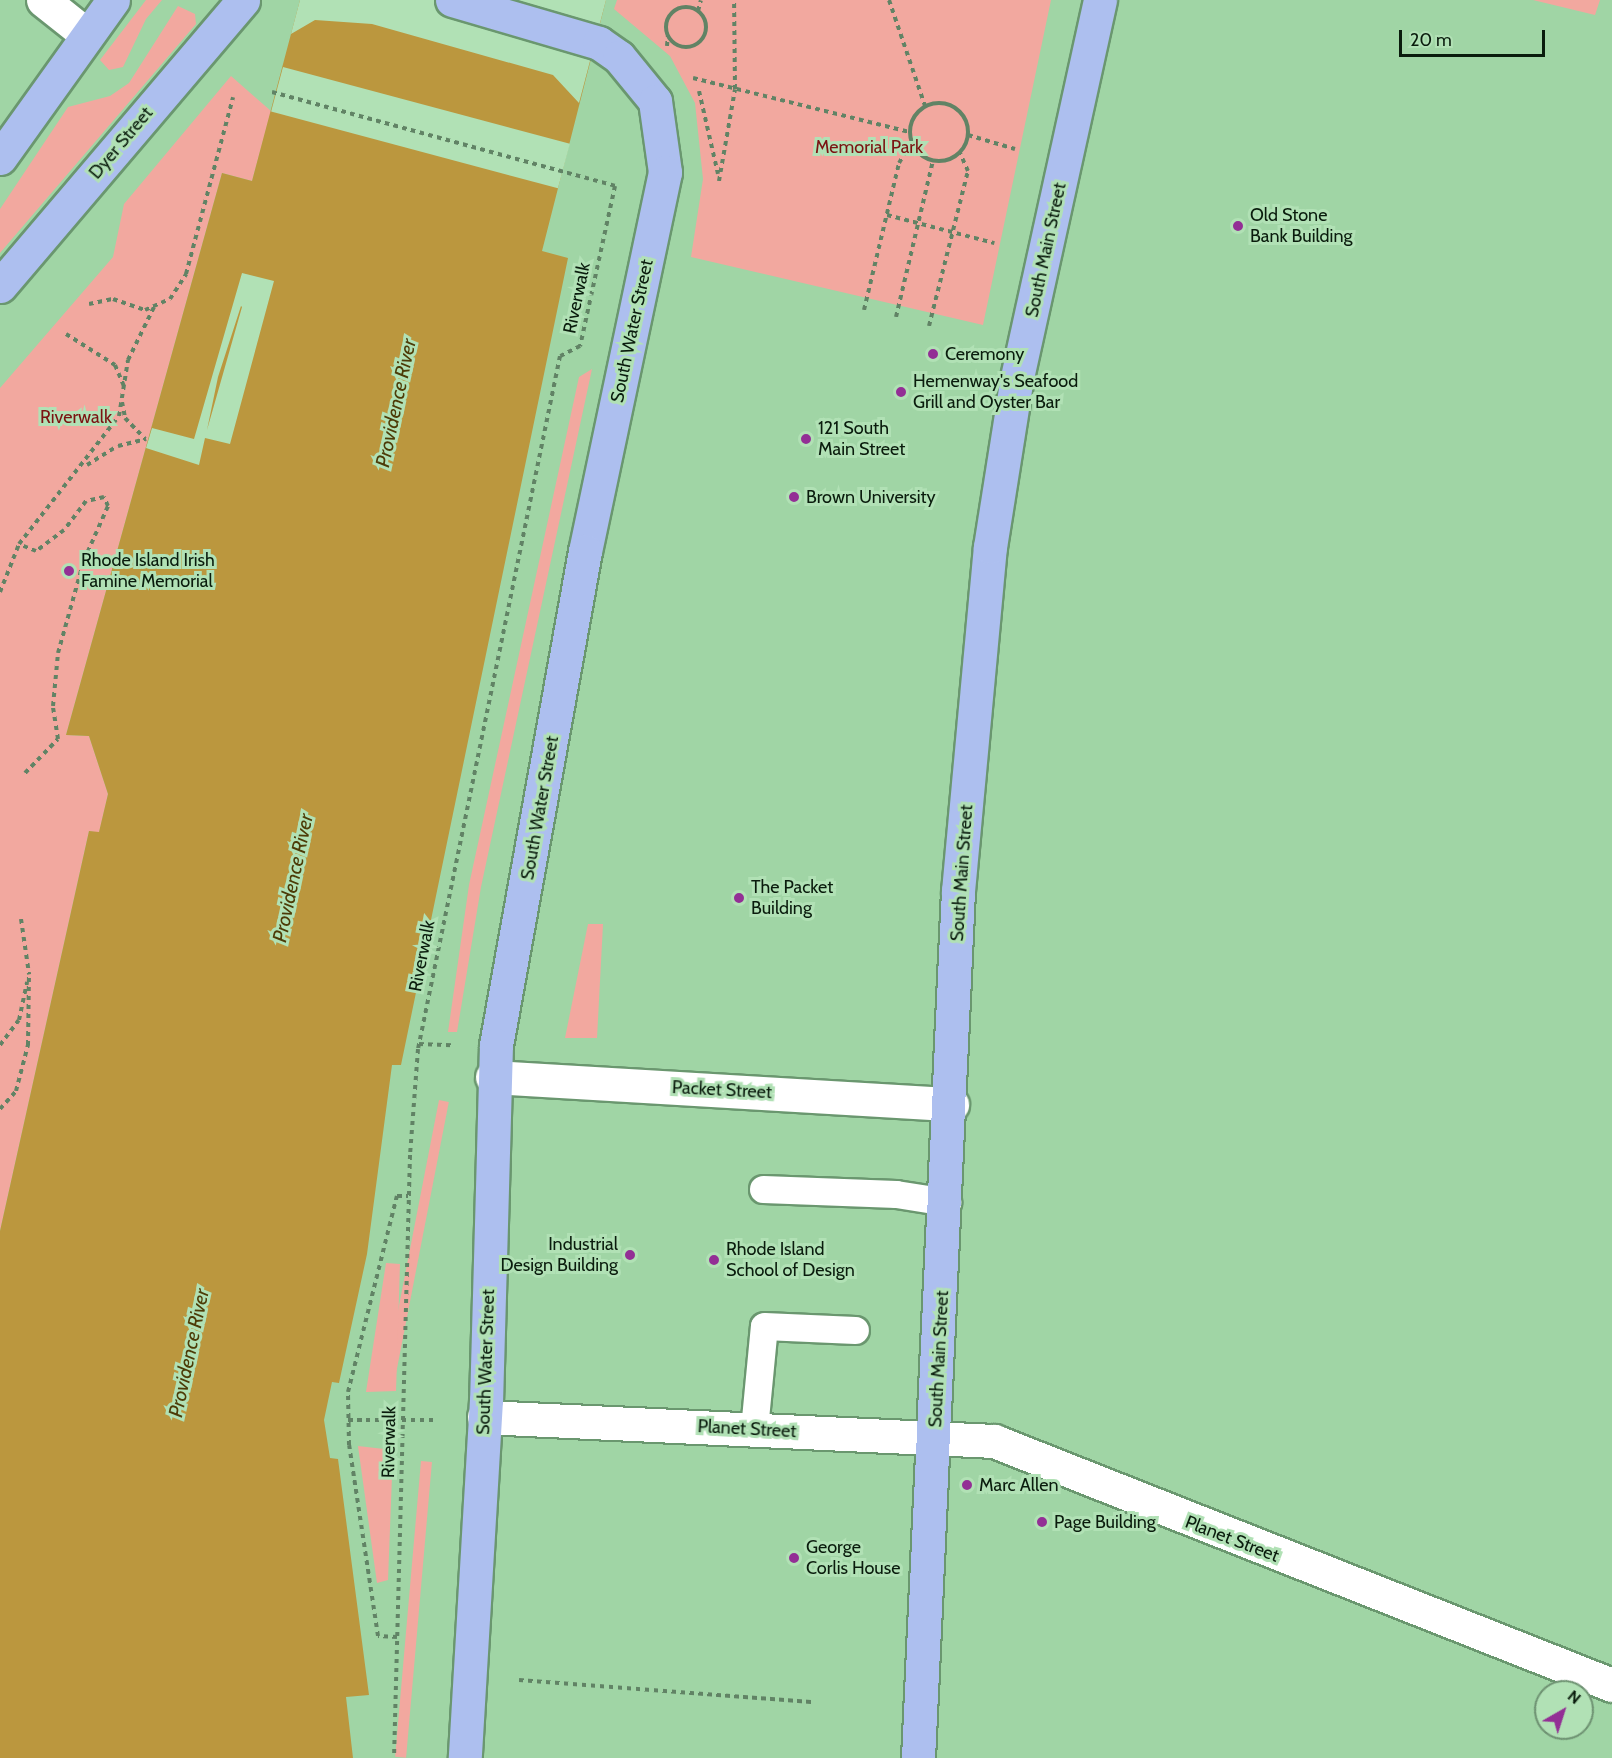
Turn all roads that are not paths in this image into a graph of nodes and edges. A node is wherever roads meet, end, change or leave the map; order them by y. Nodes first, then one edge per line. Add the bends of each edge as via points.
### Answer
1 (43, 0) edge
2 (113, 0) edge
3 (243, 0) edge
4 (452, 0) edge
5 (1100, 0) edge
6 (87, 34) junction
7 (0, 158) edge
8 (0, 286) edge
9 (492, 1077) junction
10 (952, 1104) junction
11 (762, 1190) dead end
12 (947, 1202) junction
13 (855, 1330) dead end
14 (484, 1417) junction
15 (754, 1429) junction
16 (935, 1437) junction
17 (1612, 1685) edge
18 (465, 1758) edge
19 (918, 1758) edge

1 - 6 street
2 - 6 main road
3 - 8 main road, Dyer Street
4 - 9 main road, South Water Street via 599,43 639,77 655,101 665,172 585,551
5 - 10 main road, South Main Street via 1016,382 990,547 958,891
6 - 7 main road
9 - 10 street, Packet Street
9 - 14 main road, South Water Street
10 - 12 main road, South Main Street
11 - 12 lane via 896,1194
12 - 16 main road, South Main Street
13 - 15 lane via 765,1326
14 - 15 street, Planet Street
14 - 18 main road, South Water Street
15 - 16 street, Planet Street
16 - 17 street, Planet Street via 994,1441 1159,1510
16 - 19 main road, South Main Street

